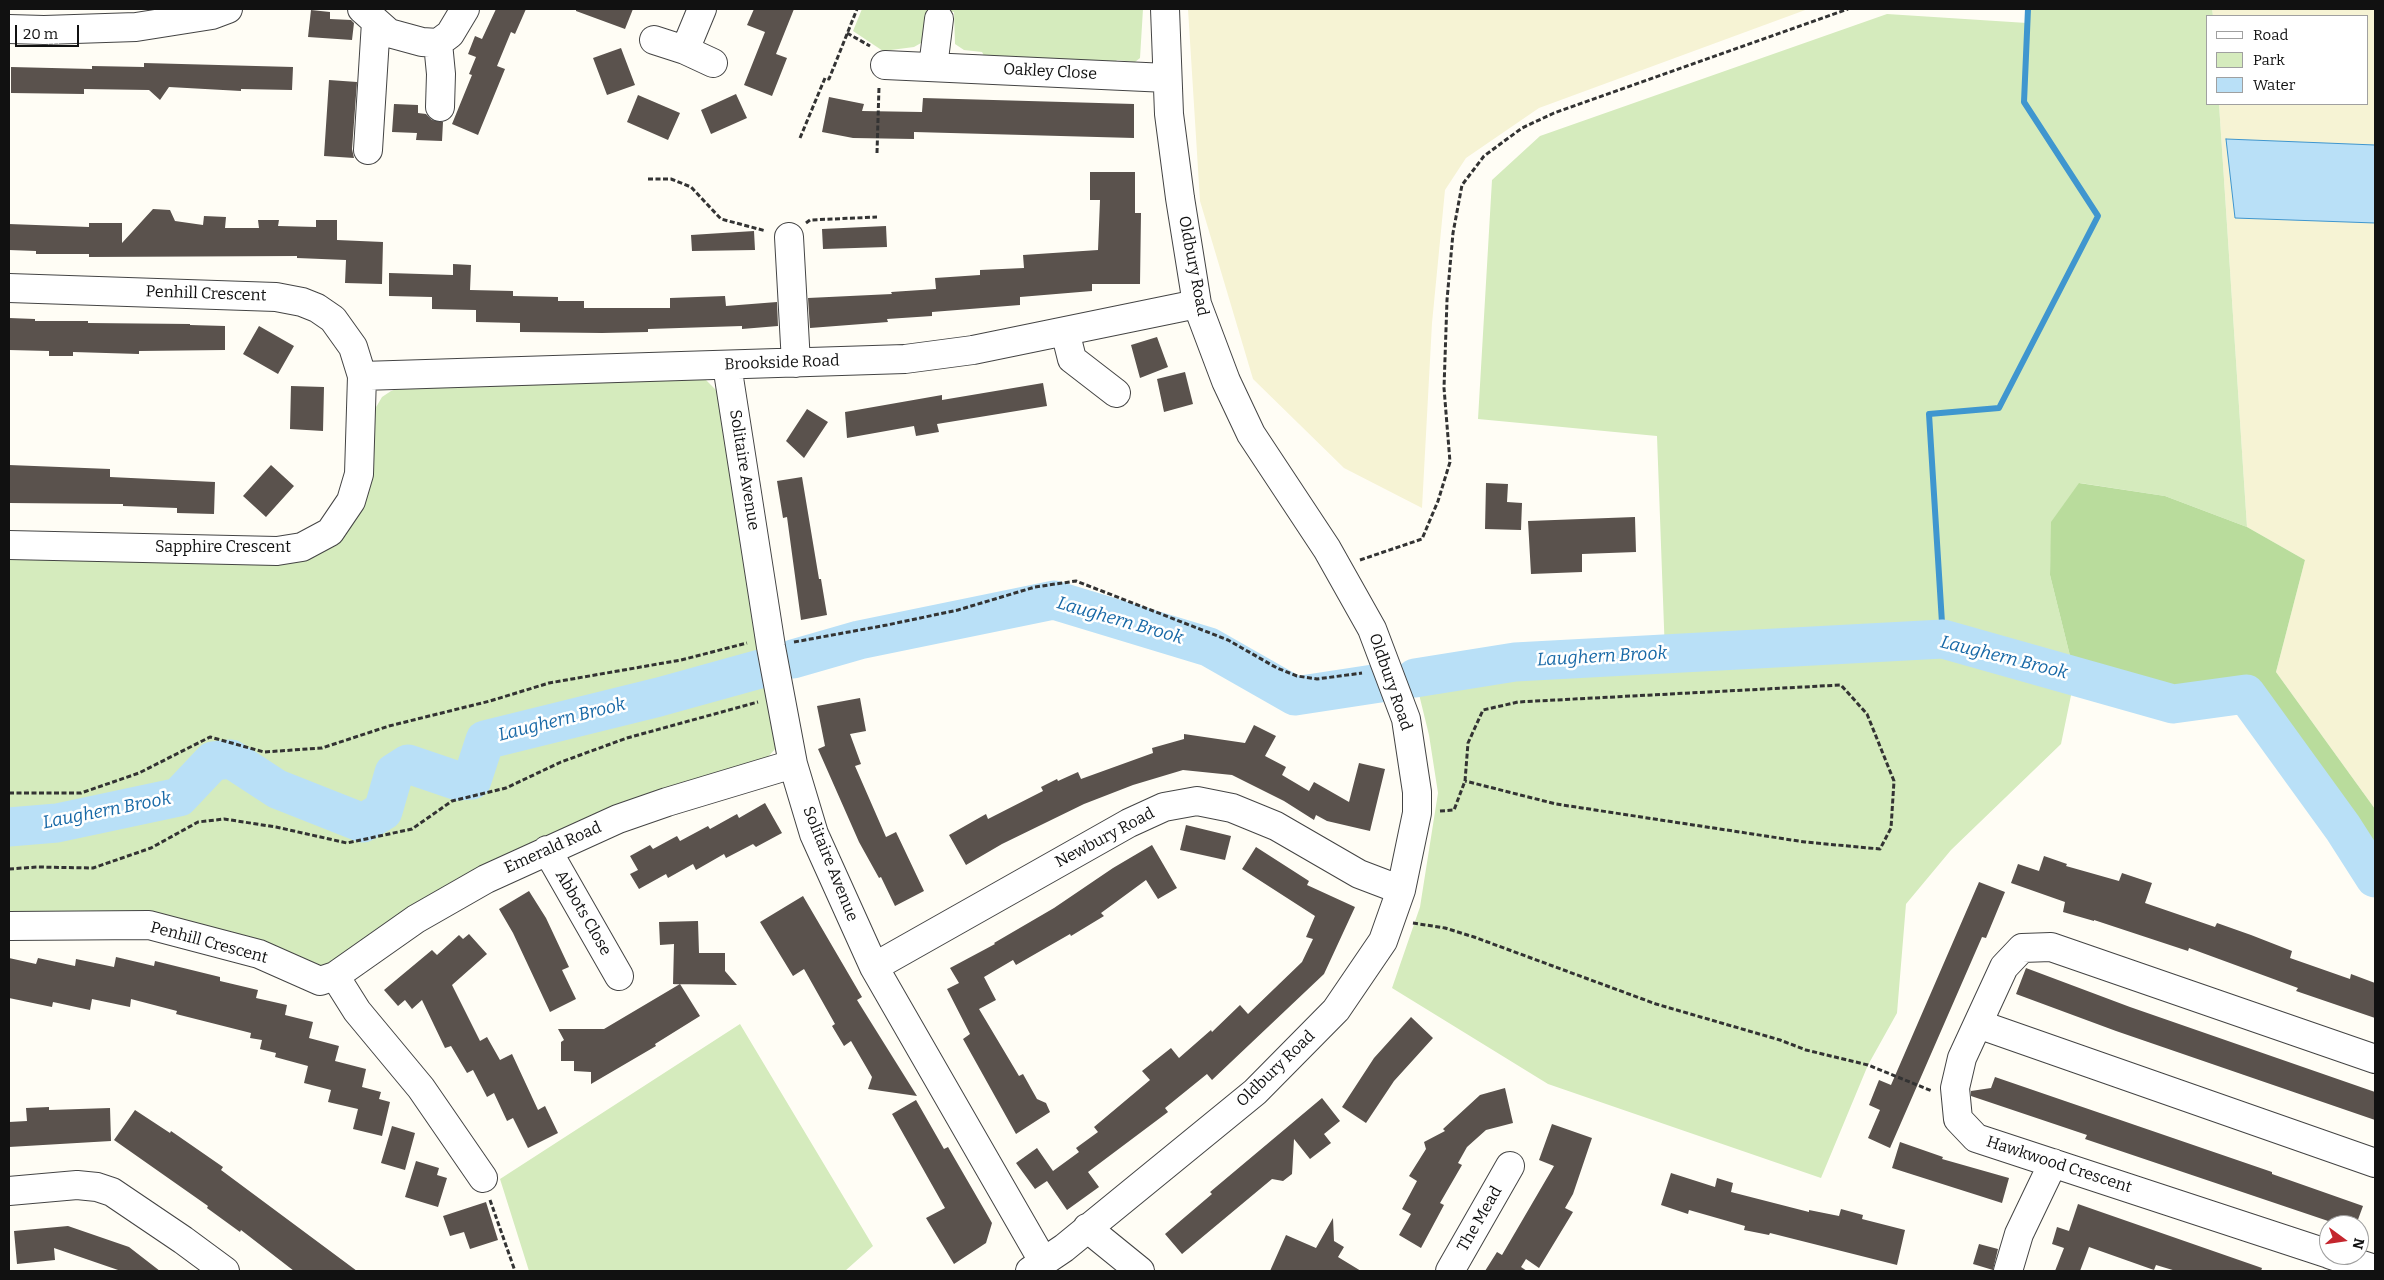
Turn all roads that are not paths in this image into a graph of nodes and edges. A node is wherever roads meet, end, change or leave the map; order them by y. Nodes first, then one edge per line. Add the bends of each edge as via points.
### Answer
1 (228, 9) edge
2 (464, 9) edge
3 (702, 9) edge
4 (1165, 9) edge
5 (369, 15) edge
6 (939, 19) dead end
7 (45, 20) edge
8 (9, 29) edge
9 (654, 40) dead end
10 (438, 43) junction
11 (685, 50) junction
12 (713, 63) dead end
13 (885, 65) dead end
14 (933, 67) junction
15 (1167, 78) junction
16 (440, 107) dead end
17 (368, 150) dead end
18 (789, 237) road end
19 (9, 288) edge
20 (1197, 304) junction
21 (1066, 331) junction
22 (796, 363) junction
23 (727, 365) junction
24 (362, 376) junction
25 (1116, 393) dead end
26 (9, 545) edge
27 (793, 764) junction
28 (548, 850) junction
29 (1401, 890) junction
30 (9, 926) edge
31 (874, 967) junction
32 (334, 976) junction
33 (619, 976) dead end
34 (1978, 1024) junction
35 (2375, 1059) edge
36 (2053, 1163) junction
37 (2375, 1163) edge
38 (1510, 1166) dead end
39 (482, 1175) road end
40 (9, 1191) edge
41 (1087, 1228) junction
42 (2319, 1251) edge
43 (2362, 1265) edge
44 (1037, 1266) edge
45 (2375, 1269) edge
46 (225, 1271) edge
47 (1140, 1271) edge
48 (1450, 1271) edge
49 (2008, 1271) edge

1 - 7 street via 212,15 136,27
2 - 10 street via 450,34
3 - 11 street
4 - 15 street, Oldbury Road
5 - 10 street via 389,33
5 - 17 street
6 - 14 street
7 - 8 street
9 - 11 street
10 - 16 street
11 - 12 street
13 - 14 street, Oakley Close
14 - 15 street, Oakley Close
15 - 20 street, Oldbury Road via 1180,198
18 - 22 street
19 - 24 street, Penhill Crescent via 276,297 302,302 333,319 353,347
20 - 21 street, Brookside Road
20 - 29 street, Oldbury Road via 1226,381 1251,434 1372,629 1406,719 1417,813
21 - 22 street, Brookside Road via 973,350 905,359
21 - 25 street via 1072,359
22 - 23 street, Brookside Road
23 - 24 street, Brookside Road
23 - 27 street, Solitaire Avenue
24 - 26 street, Sapphire Crescent via 359,474 351,501 330,532 302,548 277,551
27 - 28 street, Emerald Road via 658,804
27 - 31 street, Solitaire Avenue via 814,834
28 - 32 street, Emerald Road via 486,878 416,919
28 - 33 street, Abbots Close
29 - 31 street, Newbury Road via 1359,874 1276,826 1232,808 1197,801 1164,807 1129,823
29 - 41 street, Oldbury Road via 1383,941 1336,1010 1255,1092
30 - 32 street, Penhill Crescent via 149,925 259,954 320,981
31 - 44 street, Solitaire Avenue
32 - 39 street via 357,1011 421,1088
34 - 35 street, Hawkwood Crescent via 2004,967 2022,948 2051,947
34 - 36 street, Hawkwood Crescent via 1962,1058 1955,1088 1958,1119 1976,1138
34 - 37 street
36 - 42 street, Hawkwood Crescent
36 - 49 street via 2019,1234
38 - 48 street, The Mead
40 - 46 street via 97,1186 112,1192
41 - 44 street, Oldbury Road
41 - 47 street
43 - 45 street, Hawkwood Crescent

